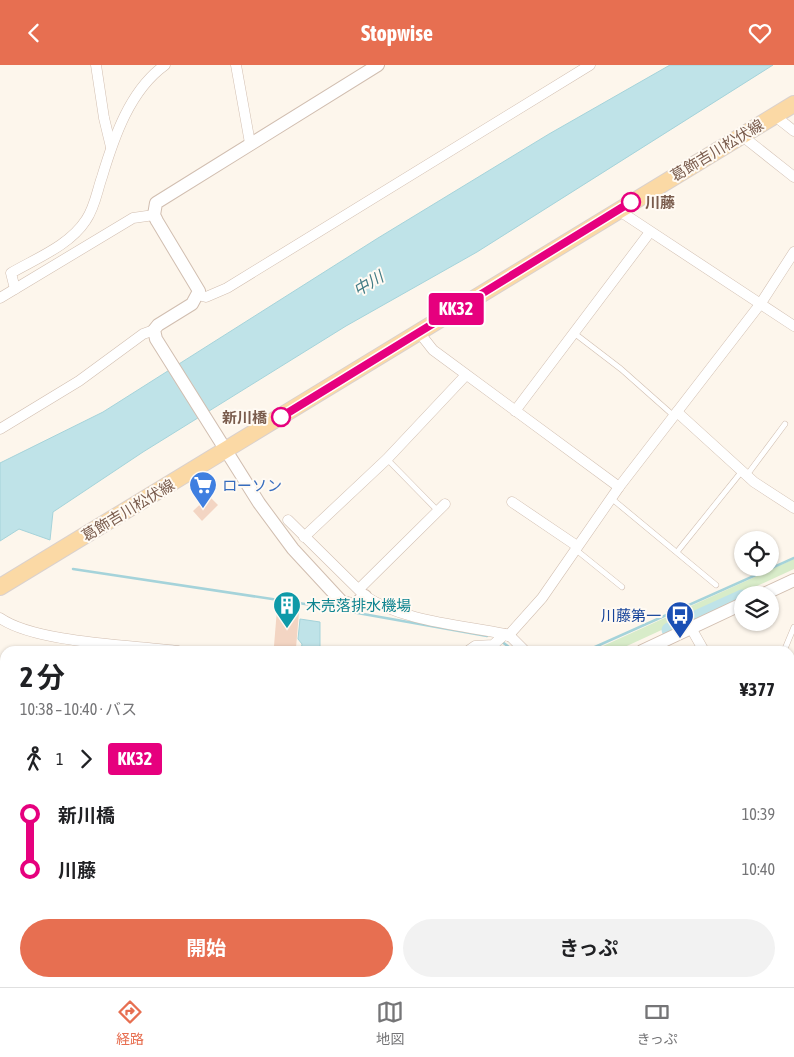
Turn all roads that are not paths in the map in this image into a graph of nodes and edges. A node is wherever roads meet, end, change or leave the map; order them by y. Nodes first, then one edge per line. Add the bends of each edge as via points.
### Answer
1 (96, 65) edge
2 (165, 65) edge
3 (236, 65) edge
4 (378, 65) edge
5 (590, 65) edge
6 (794, 104) edge
7 (775, 116) junction
8 (794, 131) edge
9 (741, 135) junction
10 (250, 143) junction
11 (111, 147) junction
12 (794, 177) edge
13 (618, 210) junction
14 (154, 215) junction
15 (650, 232) junction
16 (794, 252) edge
17 (15, 289) junction
18 (198, 295) junction
19 (1, 297) edge
20 (761, 303) junction
21 (794, 325) edge
22 (418, 331) junction
23 (574, 333) junction
24 (155, 335) junction
25 (466, 375) junction
26 (515, 411) junction
27 (675, 414) junction
28 (785, 424) dead end
29 (0, 429) edge
30 (226, 452) junction
31 (386, 459) junction
32 (745, 473) junction
33 (619, 487) junction
34 (611, 498) junction
35 (512, 502) dead end
36 (442, 507) joint
37 (794, 508) edge
38 (288, 520) dead end
39 (304, 537) junction
40 (576, 547) junction
41 (677, 551) junction
42 (794, 580) edge
43 (716, 585) dead end
44 (0, 587) edge
45 (622, 587) dead end
46 (779, 587) edge
47 (362, 592) junction
48 (734, 608) edge
49 (0, 618) edge
50 (794, 627) edge
51 (691, 629) junction
52 (506, 635) junction
53 (133, 646) edge
54 (475, 646) edge
55 (519, 646) edge
56 (653, 646) edge
57 (701, 646) edge
58 (786, 646) edge

1 - 11 street
2 - 11 street via 137,93
3 - 10 street
4 - 10 street
5 - 18 street via 226,288 206,297
6 - 7 main road, 葛飾吉川松伏線
7 - 8 street
7 - 9 main road, 葛飾吉川松伏線
9 - 12 street
9 - 13 main road, 葛飾吉川松伏線
10 - 14 street via 156,203
11 - 17 street via 86,221 65,242 12,273
13 - 15 street
13 - 22 main road, 葛飾吉川松伏線
14 - 17 street via 133,218
14 - 18 street via 196,285
15 - 20 street
15 - 23 street
16 - 20 street
17 - 19 street
18 - 24 street via 192,304 165,320
20 - 21 street
20 - 27 street
22 - 25 street via 433,350
22 - 30 main road, 葛飾吉川松伏線
23 - 26 street
23 - 27 lane
24 - 29 street via 143,334 79,381
24 - 30 street
25 - 26 street
25 - 31 street
26 - 33 street
27 - 32 street
27 - 33 street
28 - 32 lane
30 - 44 main road, 葛飾吉川松伏線
30 - 47 street via 293,549 342,603 354,605
31 - 36 lane
31 - 39 street
32 - 37 street
32 - 41 lane
33 - 34 street
34 - 40 street
34 - 41 lane
35 - 40 street
36 - 47 street
38 - 39 street
39 - 47 street
40 - 45 lane
40 - 52 street via 542,598
41 - 43 lane
42 - 46 street
47 - 52 street via 380,606 398,613
48 - 51 street
49 - 53 street via 13,626 78,640
50 - 58 lane
51 - 56 street
51 - 57 street
52 - 54 street via 493,645
52 - 55 street

